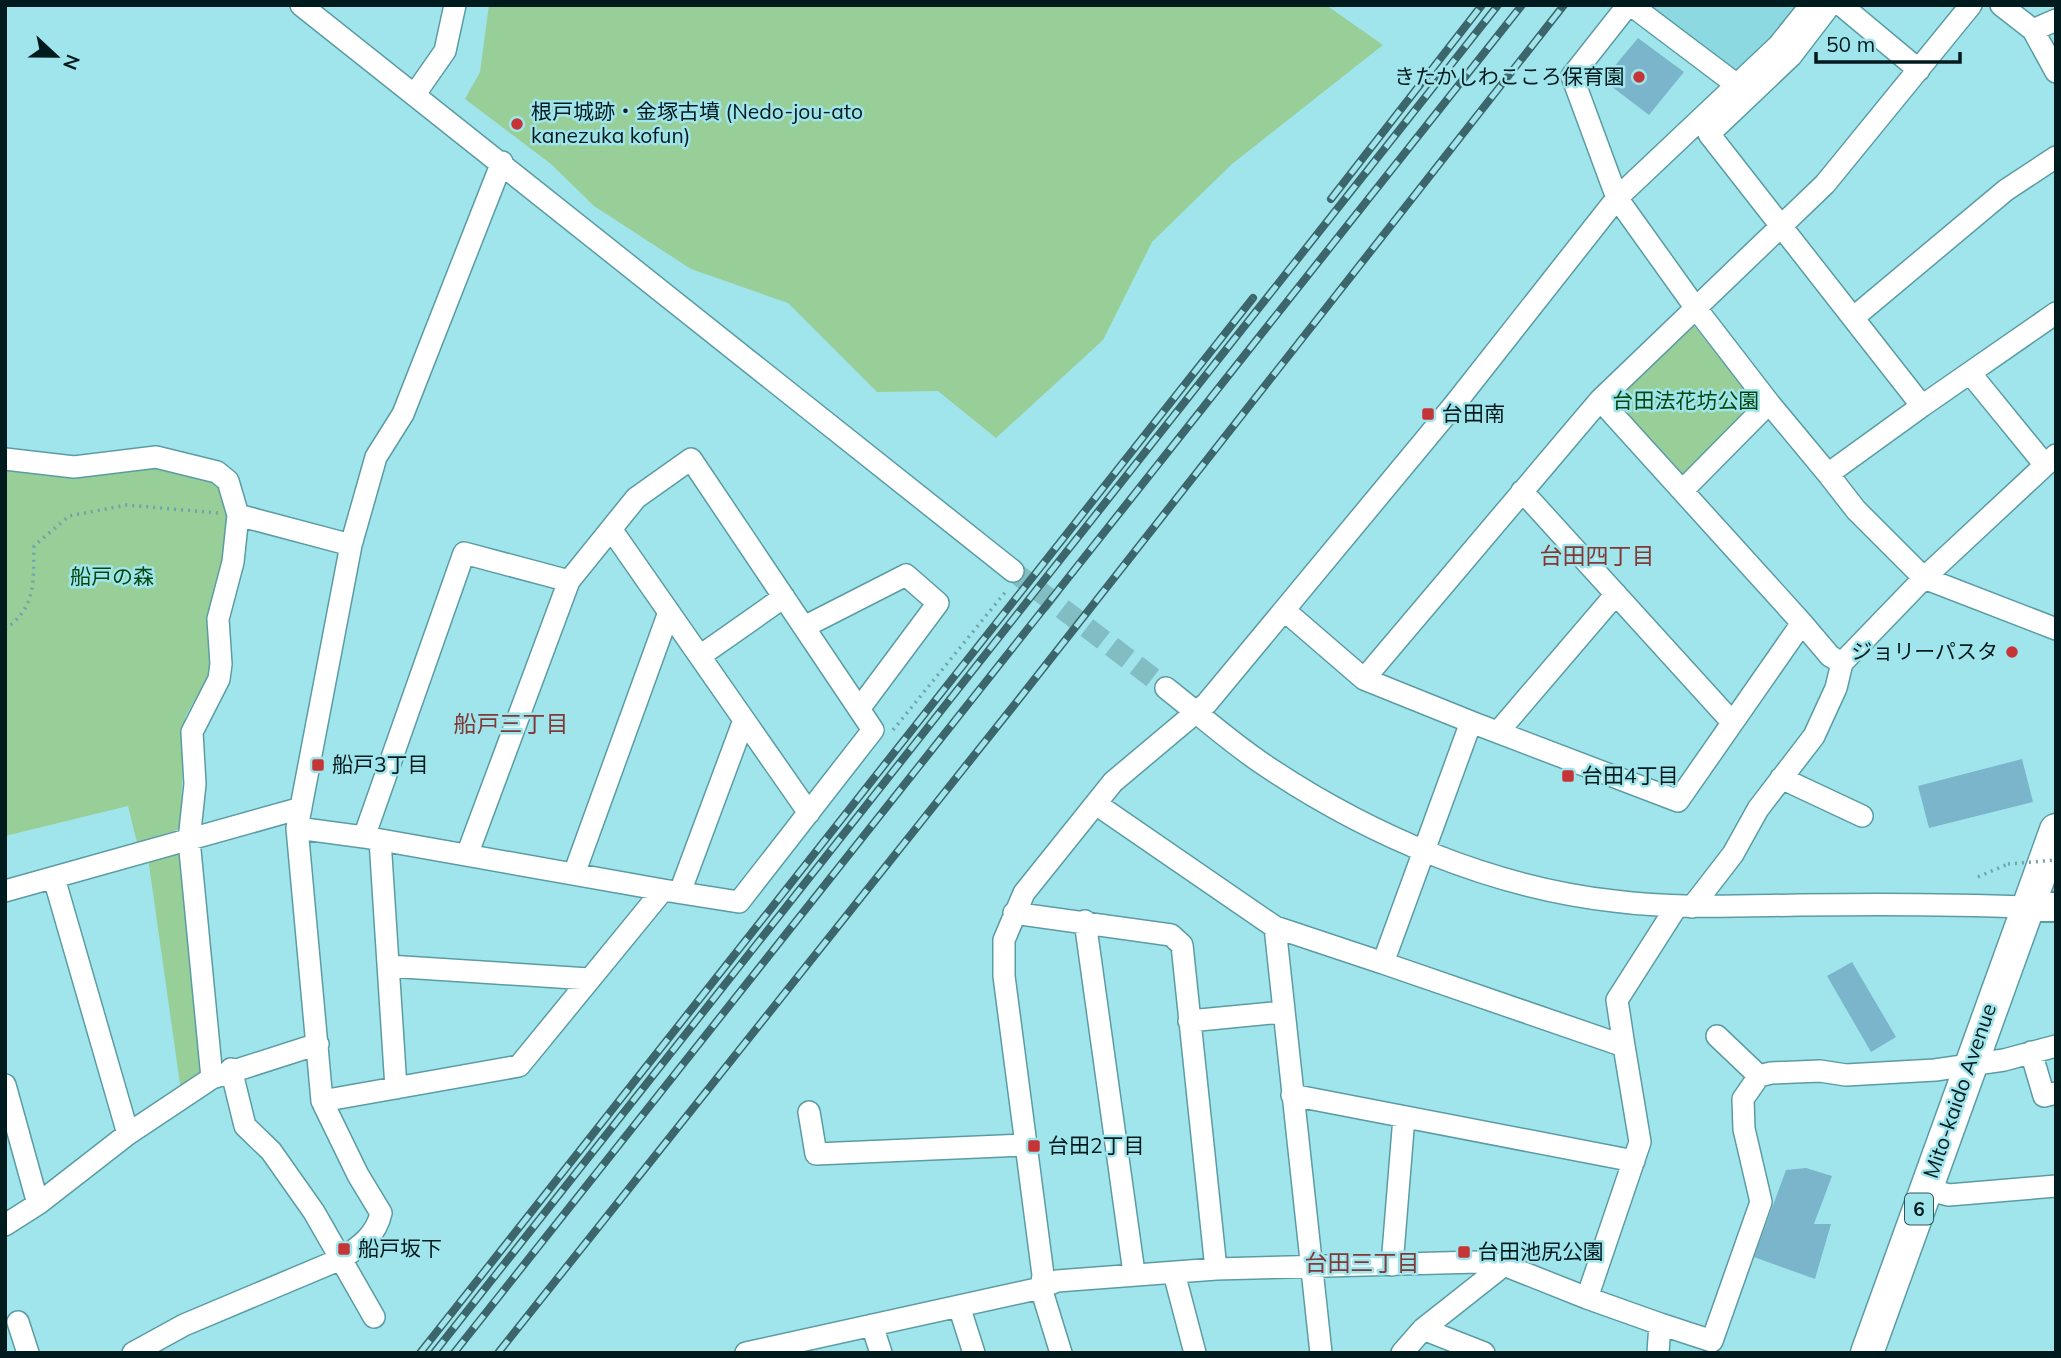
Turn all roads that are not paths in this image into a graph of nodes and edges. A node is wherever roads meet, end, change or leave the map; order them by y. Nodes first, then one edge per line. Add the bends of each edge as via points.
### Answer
1 (301, 5) edge
2 (455, 5) edge
3 (1630, 5) edge
4 (1811, 5) edge
5 (1830, 5) edge
6 (1841, 5) edge
7 (1972, 5) edge
8 (2001, 5) edge
9 (2056, 20) edge
10 (2033, 30) junction
11 (1919, 70) junction
12 (2056, 72) edge
13 (1734, 83) junction
14 (415, 94) junction
15 (2056, 157) edge
16 (502, 162) junction
17 (1617, 198) junction
18 (1781, 228) junction
19 (1695, 307) junction
20 (2056, 313) edge
21 (1853, 318) junction
22 (1970, 373) junction
23 (1600, 400) junction
24 (1769, 403) junction
25 (1922, 406) junction
26 (5, 459) edge
27 (2050, 460) edge
28 (1828, 474) junction
29 (1682, 490) junction
30 (1522, 491) junction
31 (238, 515) junction
32 (611, 529) junction
33 (351, 545) junction
34 (1924, 578) junction
35 (1012, 579) tunnel mouth
36 (569, 581) junction
37 (1616, 594) junction
38 (784, 597) junction
39 (1284, 610) junction
40 (669, 612) junction
41 (1802, 623) junction
42 (804, 627) junction
43 (2056, 629) edge
44 (700, 656) junction
45 (1842, 663) junction
46 (1364, 679) junction
47 (1166, 688) tunnel mouth
48 (859, 709) junction
49 (1197, 712) junction
50 (744, 720) junction
51 (1471, 722) junction
52 (1732, 722) junction
53 (1498, 732) junction
54 (1781, 778) junction
55 (1096, 804) junction
56 (809, 813) junction
57 (1862, 817) dead end
58 (299, 818) junction
59 (2056, 830) edge
60 (372, 838) junction
61 (189, 840) junction
62 (1422, 850) junction
63 (467, 855) junction
64 (574, 874) junction
65 (54, 878) junction
66 (5, 891) edge
67 (671, 891) junction
68 (1685, 906) junction
69 (2041, 907) edge
70 (1014, 914) junction
71 (1086, 921) junction
72 (1275, 927) junction
73 (1383, 963) junction
74 (388, 966) junction
75 (589, 979) junction
76 (1283, 1012) junction
77 (1189, 1021) junction
78 (1717, 1036) dead end
79 (318, 1044) junction
80 (1624, 1046) junction
81 (2056, 1046) edge
82 (2031, 1052) junction
83 (1970, 1064) junction
84 (221, 1074) junction
85 (1759, 1076) junction
86 (5, 1085) edge
87 (397, 1088) junction
88 (2056, 1093) edge
89 (1292, 1095) junction
90 (322, 1101) junction
91 (809, 1112) dead end
92 (1404, 1117) junction
93 (128, 1135) junction
94 (1024, 1144) junction
95 (1634, 1161) junction
96 (2056, 1186) edge
97 (1926, 1189) junction
98 (38, 1204) junction
99 (5, 1225) edge
100 (341, 1259) junction
101 (1392, 1265) junction
102 (1504, 1265) junction
103 (1216, 1269) junction
104 (1310, 1269) junction
105 (1134, 1273) junction
106 (1174, 1273) junction
107 (1041, 1288) junction
108 (1587, 1298) junction
109 (959, 1306) junction
110 (374, 1317) dead end
111 (18, 1322) dead end
112 (1660, 1324) junction
113 (872, 1325) junction
114 (1423, 1329) junction
115 (1715, 1347) edge
116 (788, 1348) edge
117 (28, 1353) edge
118 (133, 1353) edge
119 (746, 1353) edge
120 (881, 1353) edge
121 (974, 1353) edge
122 (1061, 1353) edge
123 (1195, 1353) edge
124 (1321, 1353) edge
125 (1402, 1353) edge
126 (1484, 1353) edge
127 (1658, 1353) edge
128 (1867, 1353) edge

1 - 14 street
2 - 14 street via 445,51
3 - 13 street
3 - 17 street via 1572,76
4 - 13 street via 1777,46
5 - 18 street via 1791,56 1709,134
6 - 11 street
7 - 11 street
8 - 10 street
9 - 10 street
10 - 12 street
11 - 18 street via 1825,184
13 - 17 street
14 - 16 street
15 - 21 street via 2006,190
16 - 33 street via 402,414 376,457
16 - 35 street
17 - 19 street
17 - 39 street
18 - 19 street
18 - 21 street
19 - 23 street
19 - 24 street
20 - 22 street
21 - 25 street
22 - 25 street
22 - 27 street
23 - 29 street
23 - 30 street
24 - 28 street
24 - 29 street
25 - 28 street
26 - 31 street via 74,467 156,457 217,472 228,481
27 - 34 street
28 - 34 street via 1856,510
29 - 41 street
30 - 37 street
30 - 46 street
31 - 33 street
31 - 61 street via 233,562 218,619 219,679 192,732 195,784
32 - 36 street
32 - 38 street via 636,498 691,459
32 - 40 street
33 - 58 street
34 - 43 street
34 - 45 street
36 - 60 street via 464,553
36 - 63 street
37 - 52 street
37 - 53 street
38 - 42 street
38 - 44 street
39 - 46 street
39 - 49 street
40 - 44 street
40 - 64 street
41 - 45 street via 1830,656
41 - 52 street
42 - 48 street
42 - 48 street via 906,575 938,603
44 - 50 street
45 - 54 street via 1814,736
46 - 51 street
47 - 49 street
48 - 56 street via 873,730
49 - 55 street via 1113,782
49 - 62 street via 1315,797
50 - 56 street
50 - 67 street
51 - 53 street
51 - 62 street
52 - 53 street via 1678,801
54 - 57 street
54 - 68 street via 1733,854
55 - 70 street via 1024,893
55 - 72 street
56 - 67 street via 739,902
58 - 60 street
58 - 61 street
58 - 79 street
59 - 69 highway, Mito-kaido Avenue / 6
60 - 63 street
60 - 74 street
61 - 65 street
61 - 84 street
62 - 68 street via 1543,887 1612,901
62 - 73 street
63 - 64 street
64 - 67 street
65 - 66 street
65 - 93 street
67 - 75 street
68 - 69 street
68 - 80 street via 1617,1000
69 - 83 highway, Mito-kaido Avenue / 6
70 - 71 street
70 - 94 street via 1004,940 1004,976
71 - 77 street via 1171,935 1182,945
71 - 105 street
72 - 73 street
72 - 76 street
73 - 80 street
74 - 75 street
74 - 87 street
75 - 87 street via 519,1066
76 - 77 street
76 - 89 street
77 - 103 street
78 - 85 street
79 - 84 street
79 - 90 street
80 - 95 street via 1640,1142
81 - 82 street
82 - 83 street
82 - 88 street via 2044,1096
83 - 85 street via 1923,1071
83 - 97 highway, Mito-kaido Avenue / 6
84 - 93 street
84 - 100 street via 245,1126 271,1151
85 - 115 street via 1743,1098 1744,1129 1761,1202
86 - 98 street
87 - 90 street
89 - 92 street
89 - 104 street
90 - 100 street via 381,1213 371,1236
91 - 94 street via 816,1154
92 - 95 street
92 - 101 street
93 - 98 street
94 - 107 street via 1043,1275
95 - 108 street
96 - 97 street via 1949,1195
97 - 128 highway, Mito-kaido Avenue / 6
98 - 99 street
100 - 110 street
100 - 118 street via 184,1325
101 - 102 street
101 - 104 street
102 - 108 street
102 - 114 street
103 - 104 street
103 - 106 street
104 - 124 street
105 - 106 street
105 - 107 street via 1057,1281
106 - 123 street
107 - 109 street
107 - 122 street
108 - 112 street
109 - 113 street
109 - 121 street
111 - 117 street
112 - 115 street
112 - 127 street
113 - 116 street
113 - 120 street
114 - 125 street
114 - 126 street
116 - 119 street

